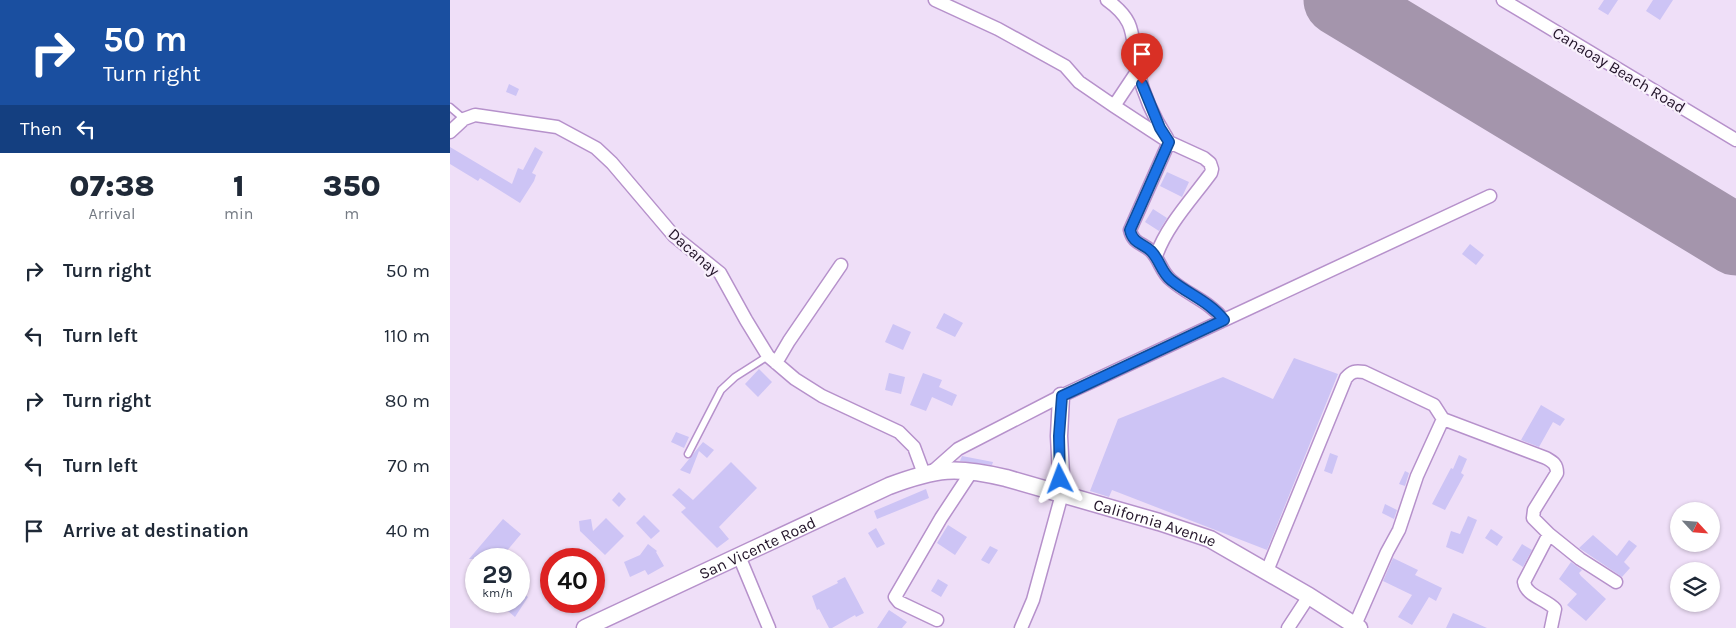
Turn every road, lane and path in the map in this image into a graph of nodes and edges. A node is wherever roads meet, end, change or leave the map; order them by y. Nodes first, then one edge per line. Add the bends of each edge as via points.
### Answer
1 (935, 0) edge
2 (1107, 0) edge
3 (1503, 0) edge
4 (1138, 70) junction
5 (1114, 106) junction
6 (450, 107) edge
7 (464, 119) junction
8 (450, 132) edge
9 (1736, 140) edge
10 (1169, 142) junction
11 (1490, 196) dead end
12 (1156, 256) junction
13 (841, 265) dead end
14 (1224, 320) junction
15 (772, 360) junction
16 (1062, 396) junction
17 (1443, 419) junction
18 (688, 454) dead end
19 (972, 471) junction
20 (928, 473) junction
21 (1062, 494) junction
22 (1549, 534) junction
23 (739, 556) junction
24 (1268, 571) junction
25 (1616, 582) dead end
26 (1309, 596) junction
27 (937, 620) dead end
28 (1357, 627) edge
29 (585, 628) edge
30 (769, 628) edge
31 (1021, 628) edge
32 (1288, 628) edge
33 (1551, 628) edge

1 - 5 street via 1065,66 1079,82
2 - 4 street via 1123,13 1131,27
3 - 9 street, Canaoay Beach Road
4 - 5 street
4 - 10 street
5 - 10 street
6 - 7 lane
7 - 8 street
7 - 15 street, Dacanay via 475,116 557,127 596,148 674,236 720,273
10 - 12 street via 1130,230 1136,242
10 - 12 street via 1204,158 1212,169
11 - 14 street
12 - 14 street via 1162,271 1170,279 1216,309
13 - 15 street via 789,341
14 - 16 street
15 - 18 lane via 735,377 721,390
15 - 20 street, Dacanay via 822,396 899,432 914,447
16 - 20 street via 958,449
16 - 21 street via 1059,436
17 - 22 street via 1555,464 1557,474 1532,514
17 - 24 street via 1434,405 1364,372 1350,372
17 - 28 street
19 - 20 street, California Avenue
19 - 21 street, California Avenue
19 - 27 street via 895,597
20 - 23 street, San Vicente Road via 889,486
21 - 24 street, California Avenue via 1210,539
21 - 31 street via 1033,600
22 - 25 street
22 - 33 street via 1524,586 1553,606 1555,612
23 - 29 street, San Vicente Road
23 - 30 street
24 - 26 street, California Avenue
26 - 28 street, California Avenue
26 - 32 street

